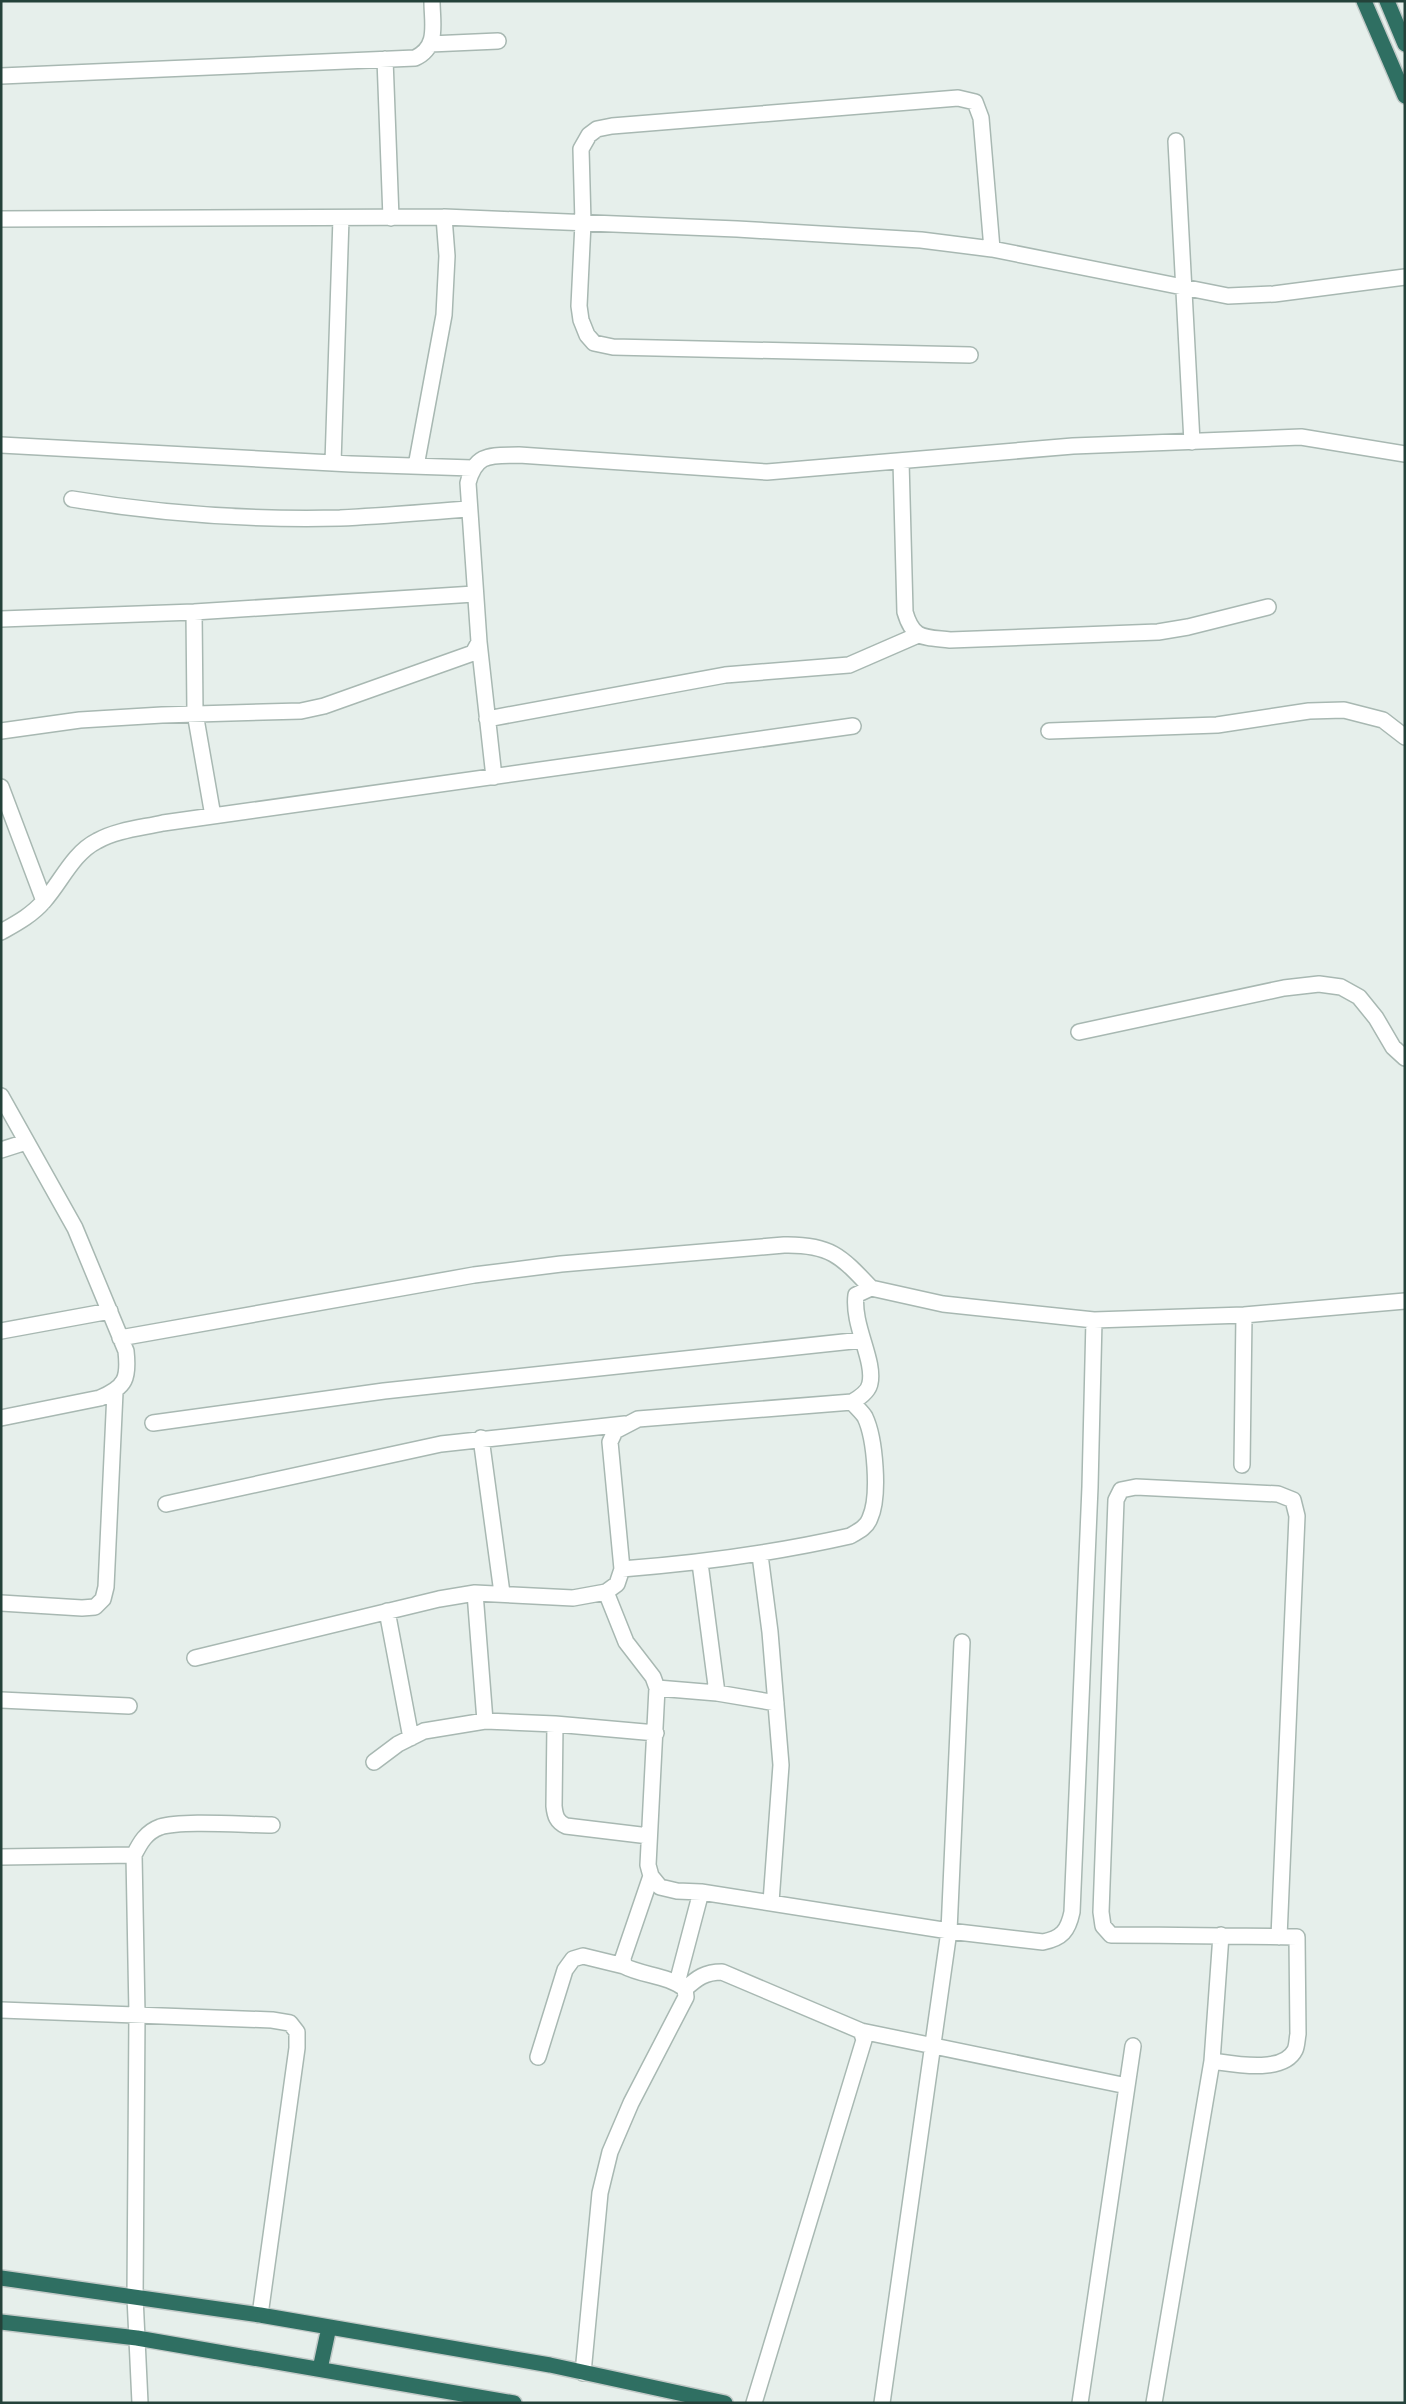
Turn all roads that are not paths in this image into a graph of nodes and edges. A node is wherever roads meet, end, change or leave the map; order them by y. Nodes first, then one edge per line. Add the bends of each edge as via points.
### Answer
1 (432, 1) edge
2 (1364, 1) edge
3 (1387, 1) edge
4 (498, 41) dead end
5 (430, 44) junction
6 (1405, 44) edge
7 (385, 60) junction
8 (1, 76) edge
9 (1405, 96) edge
10 (1176, 141) dead end
11 (444, 217) junction
12 (341, 218) junction
13 (391, 218) junction
14 (1, 219) edge
15 (584, 223) junction
16 (992, 249) junction
17 (1405, 277) edge
18 (1183, 288) junction
19 (970, 355) dead end
20 (1192, 442) junction
21 (1, 445) edge
22 (1405, 454) edge
23 (900, 461) junction
24 (333, 463) junction
25 (416, 466) junction
26 (472, 468) junction
27 (72, 499) dead end
28 (469, 509) junction
29 (474, 594) junction
30 (1268, 607) dead end
31 (194, 612) junction
32 (1, 619) edge
33 (918, 635) junction
34 (479, 642) junction
35 (195, 713) junction
36 (487, 718) junction
37 (853, 726) dead end
38 (1, 730) edge
39 (1049, 731) dead end
40 (1405, 737) edge
41 (494, 777) junction
42 (1, 786) edge
43 (213, 816) junction
44 (44, 901) junction
45 (1, 932) edge
46 (1079, 1032) dead end
47 (1405, 1058) edge
48 (1, 1096) edge
49 (26, 1142) junction
50 (1, 1150) edge
51 (872, 1288) junction
52 (1405, 1301) edge
53 (110, 1310) junction
54 (1244, 1315) junction
55 (1094, 1320) junction
56 (1, 1331) edge
57 (120, 1338) junction
58 (862, 1340) junction
59 (115, 1392) junction
60 (852, 1402) junction
61 (1, 1418) edge
62 (153, 1423) dead end
63 (626, 1423) junction
64 (481, 1438) junction
65 (1242, 1465) dead end
66 (166, 1504) dead end
67 (760, 1555) junction
68 (700, 1563) junction
69 (622, 1569) junction
70 (606, 1592) junction
71 (475, 1593) junction
72 (502, 1593) junction
73 (1, 1602) edge
74 (387, 1611) junction
75 (962, 1642) dead end
76 (195, 1658) dead end
77 (657, 1688) junction
78 (717, 1693) junction
79 (1, 1700) edge
80 (776, 1703) junction
81 (129, 1706) dead end
82 (485, 1721) junction
83 (555, 1724) junction
84 (656, 1732) junction
85 (411, 1738) junction
86 (374, 1762) dead end
87 (272, 1825) dead end
88 (649, 1836) junction
89 (134, 1855) junction
90 (1, 1857) edge
91 (651, 1876) junction
92 (702, 1892) junction
93 (771, 1902) junction
94 (949, 1931) junction
95 (1220, 1935) junction
96 (1279, 1937) junction
97 (624, 1966) junction
98 (681, 1986) junction
99 (1, 2010) edge
100 (137, 2014) junction
101 (861, 2031) junction
102 (933, 2045) junction
103 (1133, 2046) dead end
104 (538, 2057) dead end
105 (1212, 2061) junction
106 (1127, 2086) junction
107 (1, 2278) edge
108 (135, 2297) junction
109 (260, 2315) junction
110 (1, 2322) edge
111 (329, 2327) junction
112 (137, 2338) junction
113 (320, 2369) junction
114 (584, 2373) junction
115 (140, 2403) edge
116 (514, 2403) edge
117 (725, 2403) edge
118 (754, 2403) edge
119 (882, 2403) edge
120 (1080, 2403) edge
121 (1154, 2403) edge

1 - 5 street
2 - 9 highway
3 - 6 highway
4 - 5 street
5 - 7 street via 425,53 415,58
7 - 8 street
7 - 13 street
10 - 18 street
11 - 13 street
11 - 15 street
11 - 25 street via 444,315
12 - 13 street
12 - 14 street
12 - 24 street
15 - 16 street via 921,240
15 - 16 street via 581,149 584,140 597,130 958,98 975,102 978,108
15 - 19 street via 579,306 581,320 594,343 614,347
16 - 18 street
17 - 18 street via 1228,296
18 - 20 street
20 - 22 street via 1302,437
20 - 23 street via 1074,446
21 - 24 street
23 - 26 street via 767,472 519,455 482,459
23 - 33 street via 905,612 910,627
24 - 25 street
25 - 26 street
26 - 28 street via 468,483
27 - 28 street via 164,512 253,516 338,518
28 - 29 street
29 - 31 street
29 - 34 street
30 - 33 street via 1158,632 950,640
31 - 32 street
31 - 35 street
33 - 36 street via 849,665 725,675
34 - 35 street via 473,653 324,706 278,713
34 - 36 street
35 - 38 street via 80,720
35 - 43 street
36 - 41 street
37 - 41 street
39 - 40 street via 1217,724 1309,711 1344,710 1383,720
41 - 43 street
42 - 44 street
43 - 44 street via 123,831 97,841 84,851
44 - 45 street via 27,917
46 - 47 street via 1284,988 1319,984 1341,987 1359,996 1393,1047
48 - 49 street
49 - 50 street
49 - 53 street via 75,1228
51 - 55 street via 943,1304
51 - 57 street via 850,1265 825,1249 810,1245 784,1245 561,1264 474,1275
51 - 58 street via 856,1296 854,1310
52 - 54 street
53 - 56 street
53 - 57 street
54 - 55 street
54 - 65 street
55 - 94 street via 1090,1497 1069,1927 1058,1939 1043,1942
57 - 59 street via 128,1367 125,1381
58 - 60 street via 870,1370 870,1384 863,1395
58 - 62 street via 384,1391
59 - 61 street via 100,1398
59 - 73 street via 103,1598 95,1607 82,1608
60 - 63 street via 638,1419
60 - 67 street via 864,1416 874,1447 870,1518 862,1530 850,1536
63 - 64 street
63 - 69 street via 615,1431 610,1442
64 - 66 street
64 - 72 street
67 - 68 street
67 - 80 street
68 - 69 street
68 - 78 street
69 - 70 street via 617,1584
70 - 72 street via 573,1598
70 - 77 street via 626,1642 653,1676
71 - 72 street
71 - 74 street
71 - 82 street
74 - 76 street
74 - 85 street
75 - 94 street
77 - 78 street
77 - 84 street
78 - 80 street
79 - 81 street
80 - 93 street via 782,1765
82 - 83 street
82 - 85 street via 424,1731
83 - 84 street
83 - 88 street via 554,1806 560,1823
84 - 88 street
85 - 86 street
87 - 89 street via 187,1824 160,1827 143,1838
88 - 91 street
89 - 90 street
89 - 100 street
91 - 92 street via 660,1887 677,1892
91 - 97 street
92 - 93 street
92 - 98 street
93 - 94 street
94 - 102 street
95 - 96 street
95 - 96 street via 1111,1935 1103,1926 1116,1500 1121,1490 1136,1487 1278,1494 1293,1500 1297,1516
95 - 105 street
96 - 105 street via 1297,1937 1298,2034 1295,2050 1284,2062 1264,2066
97 - 98 street
97 - 104 street via 583,1956 573,1959 565,1970
98 - 101 street via 710,1972 722,1972
98 - 114 street via 686,1997 682,2009 631,2103 610,2152 600,2193
99 - 100 street
100 - 108 street
100 - 109 street via 272,2020 290,2023 297,2032
101 - 102 street
101 - 118 street via 864,2040
102 - 106 street
102 - 119 street
103 - 106 street
105 - 121 street
106 - 120 street
107 - 108 highway
108 - 109 highway
108 - 112 street
109 - 111 highway
110 - 112 highway
111 - 113 highway
111 - 114 highway
112 - 113 highway
112 - 115 street
113 - 116 highway
114 - 117 highway

